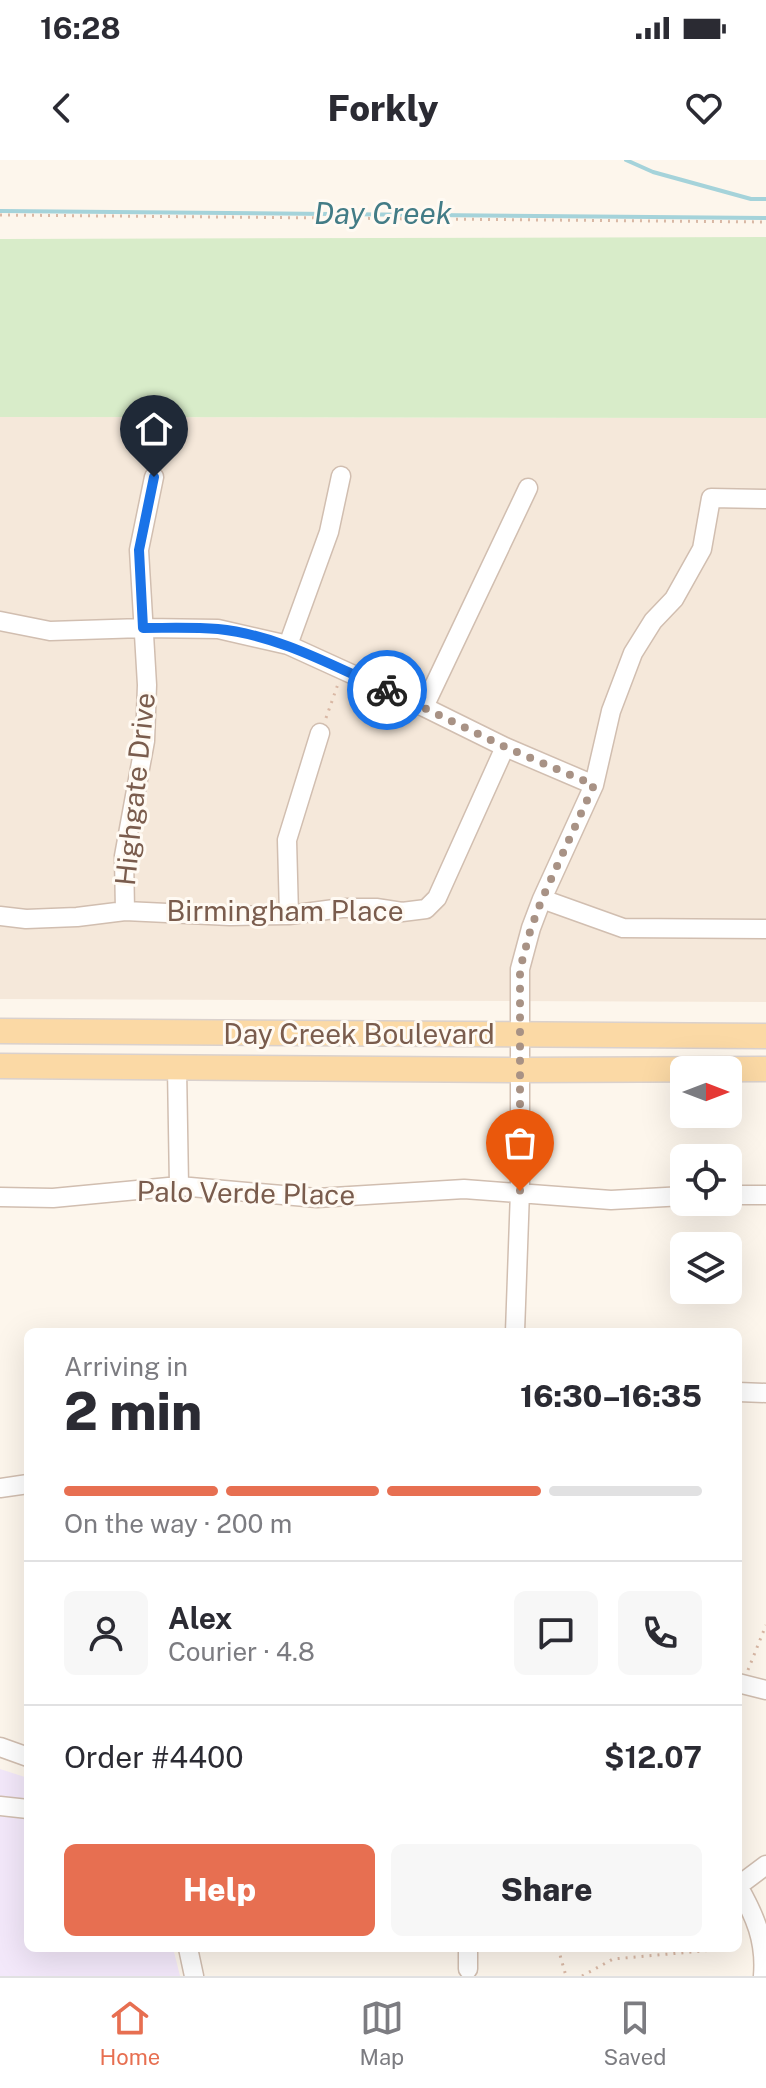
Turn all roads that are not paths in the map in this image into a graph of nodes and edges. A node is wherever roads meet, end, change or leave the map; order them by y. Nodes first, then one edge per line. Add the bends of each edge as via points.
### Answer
1 (341, 476) dead end
2 (154, 477) dead end
3 (528, 488) dead end
4 (766, 499) edge
5 (0, 621) edge
6 (143, 628) junction
7 (288, 645) junction
8 (424, 707) junction
9 (320, 733) road end
10 (505, 747) junction
11 (594, 785) junction
12 (542, 899) junction
13 (125, 911) junction
14 (289, 915) junction
15 (0, 916) edge
16 (766, 929) edge
17 (0, 1031) edge
18 (520, 1036) junction
19 (766, 1036) edge
20 (0, 1066) edge
21 (764, 1067) edge
22 (177, 1068) junction
23 (521, 1070) junction
24 (179, 1186) junction
25 (520, 1191) junction
26 (742, 1195) edge
27 (766, 1195) edge
28 (0, 1197) edge
29 (670, 1197) edge
30 (515, 1328) edge
31 (742, 1392) edge
32 (766, 1393) edge
33 (24, 1485) edge
34 (0, 1488) edge
35 (742, 1684) edge
36 (766, 1690) edge
37 (0, 1747) edge
38 (24, 1756) edge
39 (0, 1806) edge
40 (24, 1809) edge
41 (766, 1865) edge
42 (742, 1883) edge
43 (742, 1893) edge
44 (189, 1952) edge
45 (468, 1952) edge
46 (468, 1969) dead end
47 (194, 1976) edge
48 (763, 1976) edge

1 - 7 street via 329,532
2 - 6 street, Highgate Drive via 139,550
3 - 8 street
4 - 11 street via 711,498 702,549 674,599 633,653 611,711
5 - 6 street via 50,631
6 - 7 street via 218,629
6 - 13 street, Highgate Drive via 145,741 124,856
7 - 8 street
8 - 10 street
9 - 14 street via 287,840
10 - 11 street
10 - 14 street, Birmingham Place via 437,898 426,909 342,908
11 - 12 street
12 - 16 street via 623,928
12 - 18 street via 520,969
13 - 14 street, Birmingham Place
13 - 15 street, Birmingham Place via 77,917
17 - 18 main road, Day Creek Boulevard
18 - 19 main road, Day Creek Boulevard
18 - 23 street
20 - 22 main road, Day Creek Boulevard
21 - 23 main road, Day Creek Boulevard
22 - 23 main road, Day Creek Boulevard
22 - 24 street
23 - 25 street
24 - 25 street, Palo Verde Place via 317,1198 427,1189
24 - 28 street, Palo Verde Place via 53,1198
25 - 29 street, Palo Verde Place via 611,1200
25 - 30 street
26 - 27 street
31 - 32 street
33 - 34 street
35 - 36 street
37 - 38 street
39 - 40 street
41 - 42 street
43 - 48 street via 757,1921
44 - 47 street
45 - 46 street

